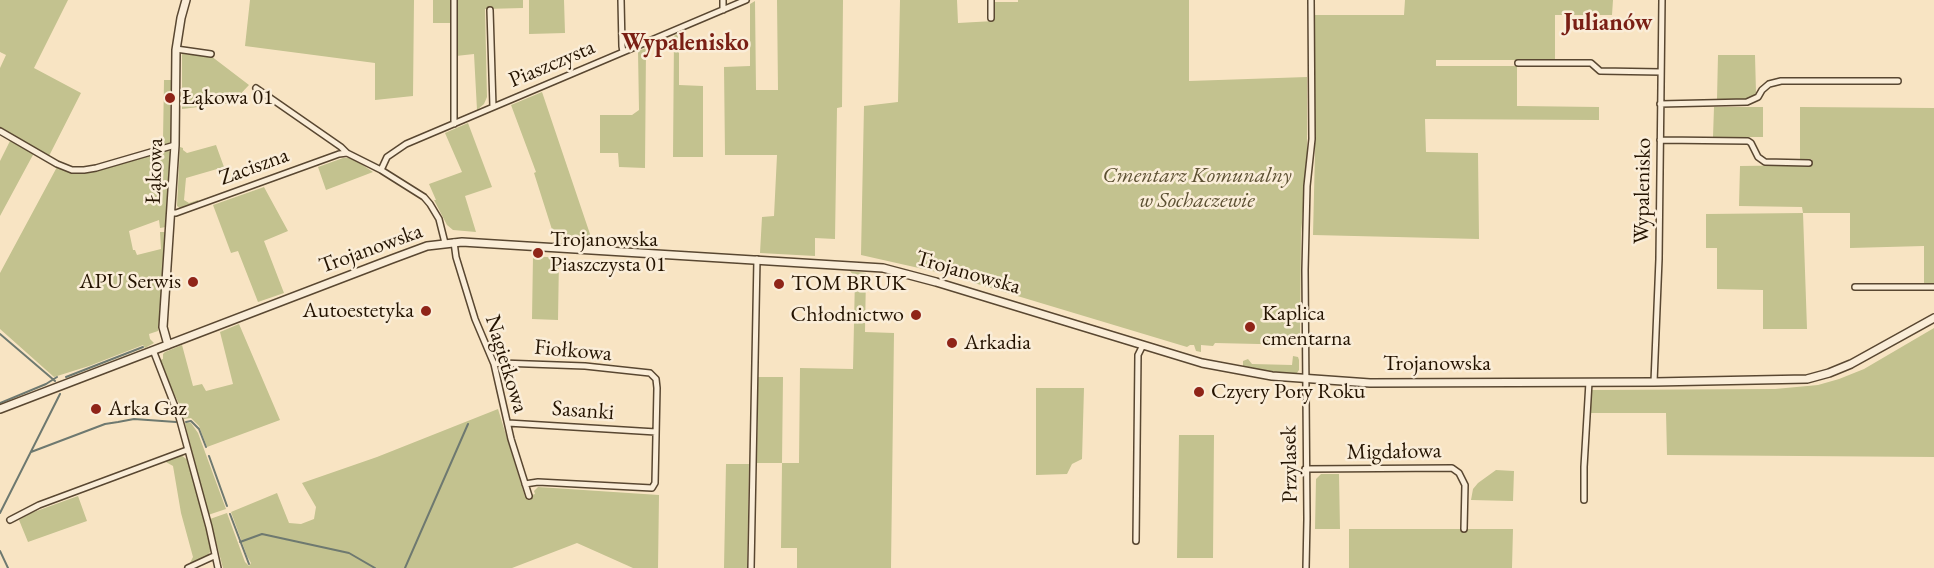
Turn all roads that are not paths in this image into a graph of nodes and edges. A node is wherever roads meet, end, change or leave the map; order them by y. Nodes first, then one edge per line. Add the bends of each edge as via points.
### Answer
1 (186, 0) edge
2 (453, 0) edge
3 (621, 0) edge
4 (723, 0) edge
5 (746, 0) edge
6 (991, 0) edge
7 (1311, 0) edge
8 (1662, 0) edge
9 (490, 10) dead end
10 (723, 10) junction
11 (991, 18) dead end
12 (176, 49) junction
13 (623, 52) junction
14 (211, 54) dead end
15 (1518, 63) dead end
16 (1660, 72) junction
17 (1898, 81) dead end
18 (256, 88) dead end
19 (1660, 104) junction
20 (493, 107) junction
21 (454, 124) junction
22 (0, 131) edge
23 (1660, 140) junction
24 (175, 145) junction
25 (347, 153) junction
26 (1809, 163) dead end
27 (381, 170) junction
28 (171, 213) junction
29 (454, 242) junction
30 (445, 243) junction
31 (757, 259) junction
32 (1855, 287) dead end
33 (1934, 287) edge
34 (1934, 318) edge
35 (168, 345) junction
36 (1143, 345) junction
37 (153, 350) junction
38 (494, 364) junction
39 (1305, 379) junction
40 (1589, 382) junction
41 (1654, 382) junction
42 (0, 409) edge
43 (508, 423) junction
44 (656, 432) junction
45 (187, 450) junction
46 (1305, 469) junction
47 (525, 484) junction
48 (529, 496) dead end
49 (1584, 500) dead end
50 (10, 520) dead end
51 (1464, 529) dead end
52 (1136, 541) dead end
53 (214, 556) junction
54 (188, 568) edge
55 (218, 568) edge
56 (751, 568) edge
57 (1306, 568) edge

1 - 12 street, Łąkowa
2 - 21 street
3 - 13 street
4 - 10 street
5 - 10 street, Piaszczysta
6 - 11 street
7 - 39 street, Przylasek via 1312,139 1306,210
8 - 16 street, Wypalenisko
9 - 20 street
10 - 13 street, Piaszczysta
12 - 14 street
12 - 24 street, Łąkowa
13 - 20 street, Piaszczysta
15 - 16 street via 1591,63 1600,71
16 - 19 street, Wypalenisko
17 - 19 street via 1781,81 1769,84 1758,97 1747,102
18 - 25 street
19 - 23 street, Wypalenisko
20 - 21 street, Piaszczysta
21 - 27 street, Piaszczysta via 398,148 384,161
22 - 24 street via 72,170 96,168
23 - 26 street via 1748,141 1765,162
23 - 41 street, Wypalenisko
24 - 28 street, Łąkowa
25 - 27 street
25 - 28 street, Zaciszna
27 - 30 street via 424,197 441,226
28 - 35 street, Łąkowa via 163,327
29 - 30 street, Trojanowska
29 - 31 street, Trojanowska
29 - 38 street, Nagietkowa via 475,319
30 - 35 street, Trojanowska via 427,246
31 - 36 street, Trojanowska via 883,268 910,274
31 - 56 street
32 - 33 street
34 - 41 street, Trojanowska via 1865,358 1818,376
35 - 37 street, Trojanowska
36 - 39 street, Trojanowska via 1222,368
36 - 52 street via 1138,355
37 - 42 street, Trojanowska
37 - 45 street via 179,417
38 - 43 street, Nagietkowa
38 - 44 street, Fiołkowa via 585,366 650,374 656,379 657,388
39 - 40 street, Trojanowska
39 - 46 street, Przylasek
40 - 41 street, Trojanowska
40 - 49 street
43 - 44 street, Sasanki
43 - 47 street, Nagietkowa
44 - 47 street via 652,488
45 - 50 street via 39,505
45 - 53 street
46 - 51 street, Migdałowa via 1452,468 1465,485
46 - 57 street, Przylasek
47 - 48 street, Nagietkowa
53 - 54 street
53 - 55 street

